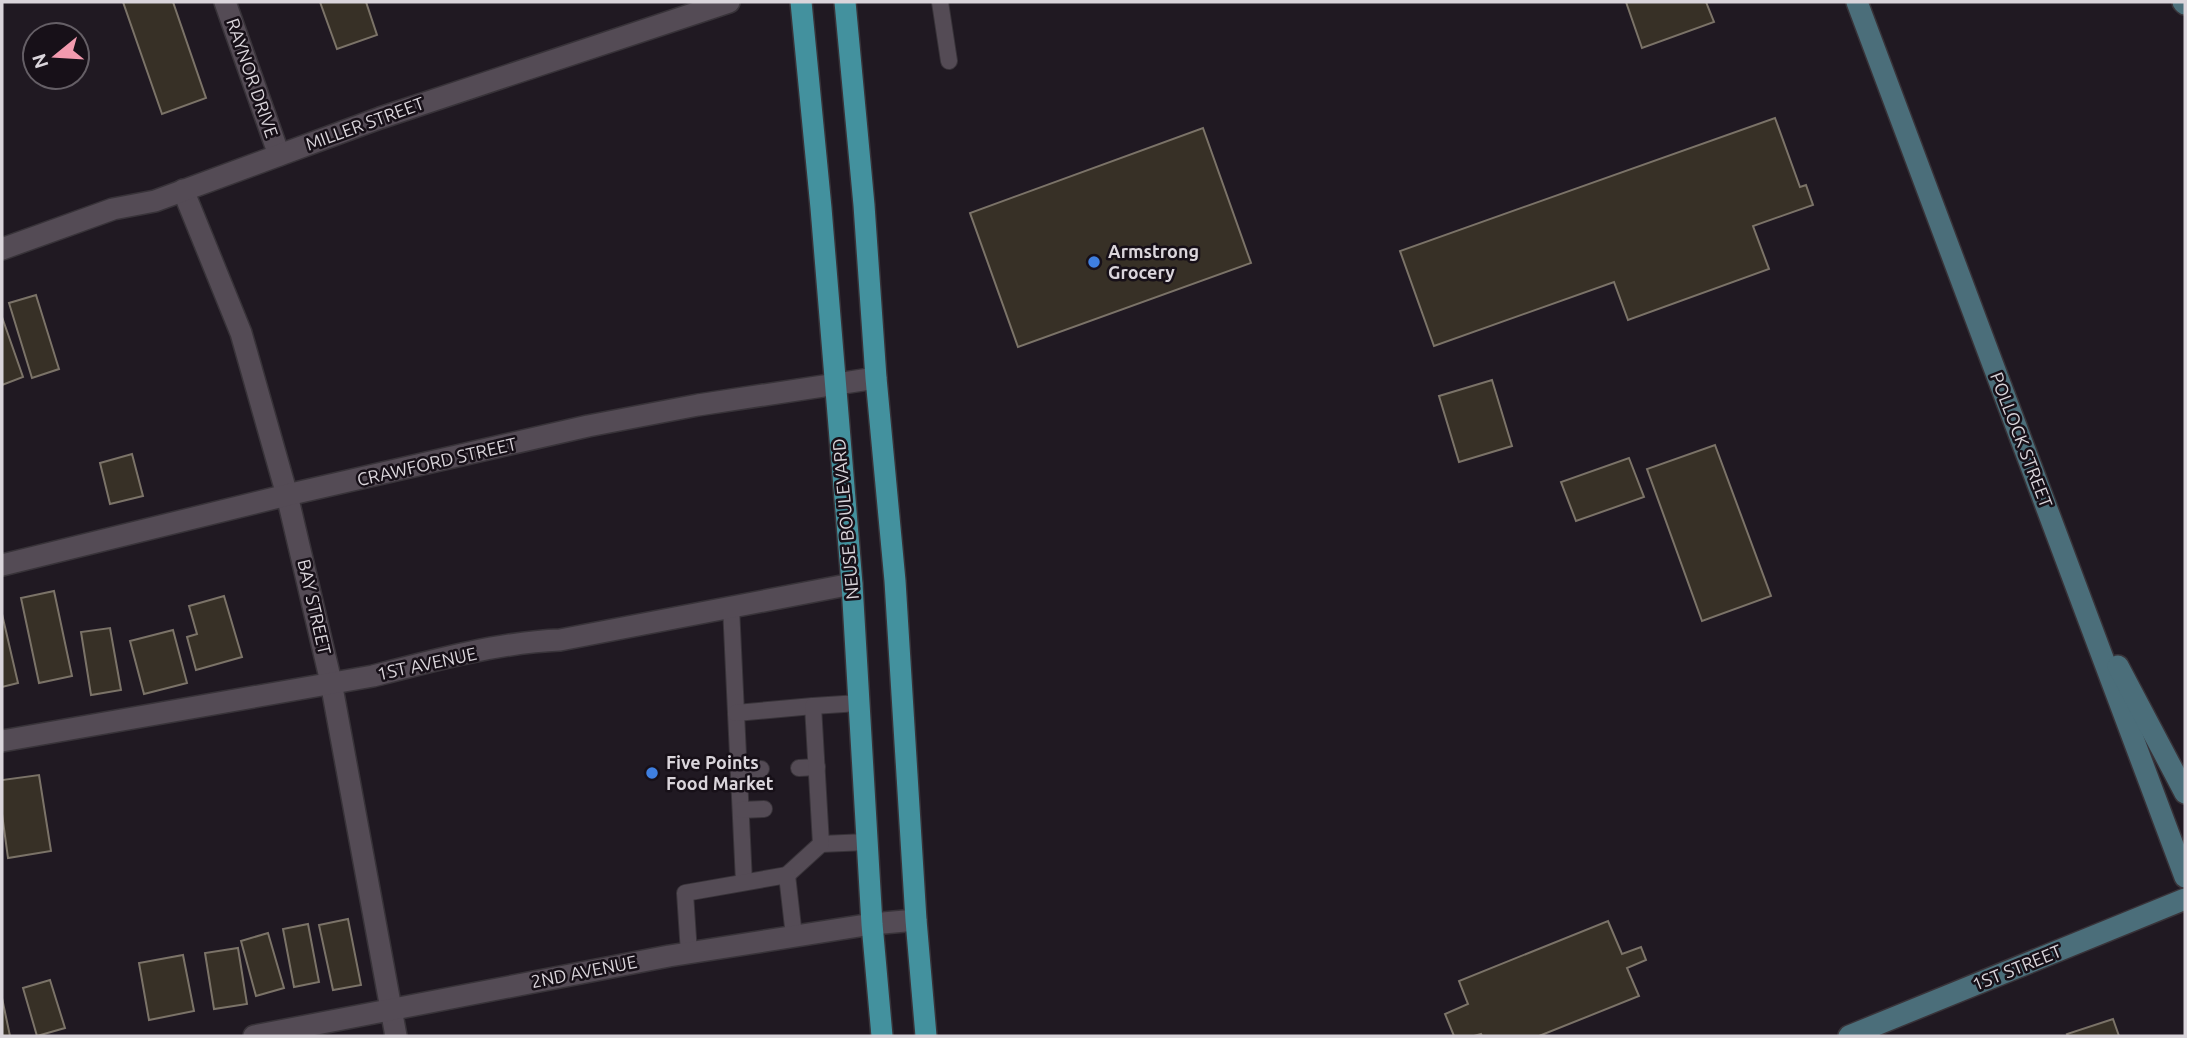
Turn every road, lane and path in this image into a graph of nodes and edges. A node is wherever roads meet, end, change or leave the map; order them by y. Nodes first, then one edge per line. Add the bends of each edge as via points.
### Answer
1 (225, 2) edge
2 (729, 2) edge
3 (801, 2) edge
4 (845, 2) edge
5 (940, 2) edge
6 (1857, 2) edge
7 (949, 61) dead end
8 (279, 155) junction
9 (183, 190) junction
10 (2, 249) edge
11 (876, 377) junction
12 (835, 383) junction
13 (288, 495) junction
14 (2, 565) edge
15 (852, 584) junction
16 (2076, 587) junction
17 (731, 607) junction
18 (331, 682) junction
19 (859, 703) junction
20 (813, 706) junction
21 (736, 713) junction
22 (2, 741) edge
23 (817, 767) junction
24 (799, 768) dead end
25 (738, 769) junction
26 (761, 769) dead end
27 (2185, 793) edge
28 (764, 809) dead end
29 (741, 810) junction
30 (867, 842) junction
31 (821, 844) junction
32 (787, 875) junction
33 (2185, 877) edge
34 (744, 882) junction
35 (2185, 899) edge
36 (916, 920) junction
37 (872, 924) junction
38 (794, 936) junction
39 (689, 953) junction
40 (391, 1010) junction
41 (254, 1036) edge
42 (396, 1036) edge
43 (883, 1036) edge
44 (926, 1036) edge
45 (1849, 1036) edge

1 - 8 street, RAYNOR DRIVE
2 - 8 street, MILLER STREET
3 - 12 main road, NEUSE BOULEVARD
4 - 11 main road
5 - 7 lane
6 - 16 street, POLLOCK STREET
8 - 9 street, MILLER STREET
9 - 10 street, MILLER STREET via 113,209
9 - 13 street, BAY STREET via 241,333
11 - 12 street, CRAWFORD STREET
11 - 36 main road via 896,595
12 - 13 street, CRAWFORD STREET via 588,426
12 - 15 main road, NEUSE BOULEVARD
13 - 14 street, CRAWFORD STREET
13 - 18 street, BAY STREET
15 - 17 street, 1ST AVENUE
15 - 19 main road, NEUSE BOULEVARD
16 - 27 street
16 - 33 street, POLLOCK STREET
17 - 18 street, 1ST AVENUE
17 - 21 lane
18 - 22 street, 1ST AVENUE
18 - 40 street, BAY STREET
19 - 20 lane
19 - 30 main road, NEUSE BOULEVARD
20 - 21 lane
20 - 23 lane
21 - 25 lane
23 - 24 lane
23 - 31 lane via 811,808
25 - 26 lane
25 - 29 lane
28 - 29 lane
29 - 34 lane
30 - 31 lane
30 - 37 main road, NEUSE BOULEVARD
31 - 32 lane
32 - 34 lane
32 - 38 lane
34 - 39 lane via 685,893
35 - 45 street, 1ST STREET
36 - 37 street, 2ND AVENUE
36 - 44 main road
37 - 38 street, 2ND AVENUE
37 - 43 main road, NEUSE BOULEVARD
38 - 39 street, 2ND AVENUE
39 - 40 street, 2ND AVENUE
40 - 41 street, 2ND AVENUE
40 - 42 street, BAY STREET

